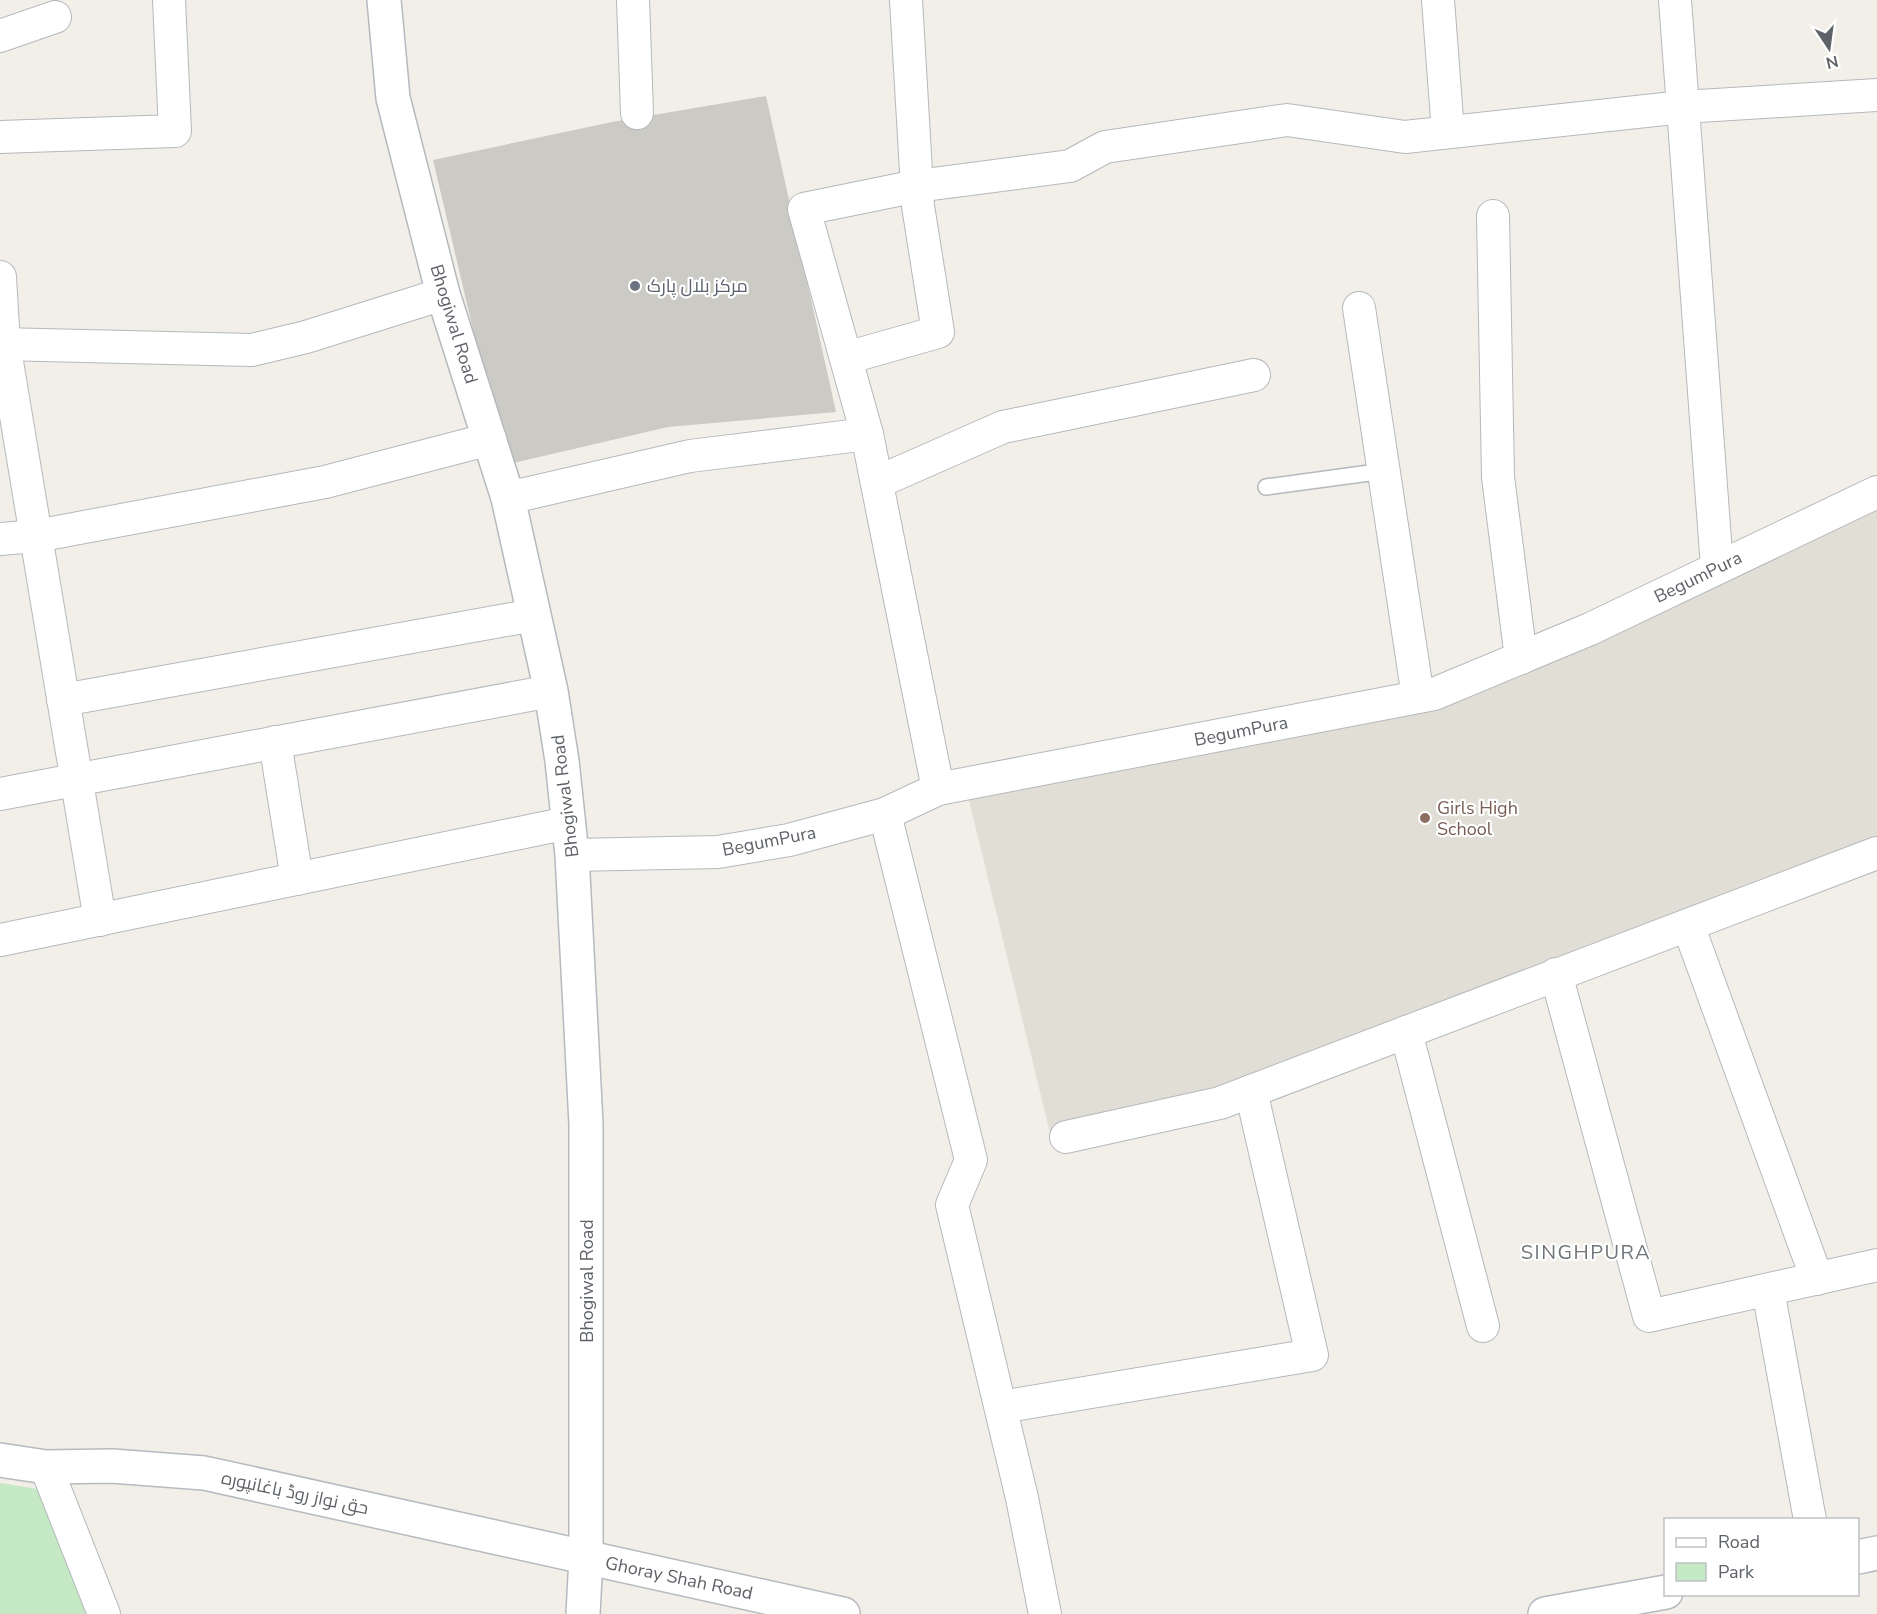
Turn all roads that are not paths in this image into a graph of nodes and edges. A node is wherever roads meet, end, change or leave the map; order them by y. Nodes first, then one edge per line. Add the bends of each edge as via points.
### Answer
1 (169, 0) edge
2 (384, 0) edge
3 (633, 0) edge
4 (906, 0) edge
5 (1438, 0) edge
6 (1675, 0) edge
7 (55, 17) dead end
8 (0, 36) edge
9 (1877, 95) edge
10 (1683, 107) junction
11 (637, 113) dead end
12 (1448, 132) junction
13 (0, 137) edge
14 (917, 186) junction
15 (1493, 216) dead end
16 (0, 277) edge
17 (443, 294) junction
18 (1359, 308) dead end
19 (2, 344) edge
20 (846, 358) junction
21 (1254, 375) dead end
22 (867, 435) junction
23 (490, 439) junction
24 (1384, 471) junction
25 (878, 482) junction
26 (1266, 487) dead end
27 (1877, 492) edge
28 (508, 498) junction
29 (36, 536) junction
30 (0, 539) edge
31 (1717, 567) junction
32 (534, 615) junction
33 (1521, 658) junction
34 (551, 691) junction
35 (1418, 698) junction
36 (63, 700) junction
37 (275, 742) junction
38 (77, 780) junction
39 (938, 789) junction
40 (0, 794) edge
41 (885, 814) junction
42 (568, 823) junction
43 (1877, 853) edge
44 (572, 855) junction
45 (297, 879) junction
46 (100, 920) junction
47 (1688, 925) junction
48 (0, 940) edge
49 (1556, 974) junction
50 (1406, 1032) junction
51 (1251, 1091) junction
52 (1066, 1137) dead end
53 (1877, 1265) edge
54 (1817, 1279) junction
55 (1768, 1290) junction
56 (1482, 1326) dead end
57 (1001, 1407) junction
58 (0, 1460) edge
59 (46, 1467) junction
60 (1810, 1518) edge
61 (1877, 1553) edge
62 (586, 1557) junction
63 (1859, 1557) edge
64 (1664, 1592) edge
65 (104, 1614) edge
66 (583, 1614) edge
67 (843, 1614) edge
68 (1045, 1614) edge
69 (1545, 1614) edge

1 - 13 street via 174,131
2 - 17 main road, Bhogiwal Road via 393,98
3 - 11 street
4 - 14 street
5 - 12 street
6 - 10 street
7 - 8 street
9 - 10 street
10 - 12 street
10 - 31 street
12 - 14 street via 1405,137 1287,120 1105,147 1070,166
14 - 20 street via 938,332
14 - 20 street via 804,209
15 - 33 street via 1498,477
16 - 19 street
17 - 19 street via 252,350
17 - 23 main road, Bhogiwal Road
18 - 24 street
19 - 29 street
20 - 22 street
21 - 25 street via 1003,427
22 - 25 street
22 - 28 street via 690,456
23 - 28 main road, Bhogiwal Road
23 - 29 street via 325,482
24 - 26 lane
24 - 35 street
25 - 39 street
27 - 31 street, BegumPura
28 - 32 main road, Bhogiwal Road
29 - 30 street
29 - 36 street
31 - 33 street, BegumPura
32 - 34 main road, Bhogiwal Road
32 - 36 street
33 - 35 street, BegumPura
34 - 37 street
34 - 42 main road, Bhogiwal Road
35 - 39 street, BegumPura
36 - 38 street
37 - 38 street
37 - 45 street
38 - 40 street
38 - 46 street
39 - 41 street, BegumPura
41 - 44 street, BegumPura via 789,840 718,852
41 - 57 street via 971,1160 952,1205
42 - 44 main road, Bhogiwal Road
42 - 45 street
43 - 47 street
44 - 62 main road, Bhogiwal Road via 586,1124
45 - 46 street
46 - 48 street
47 - 49 street
47 - 54 street
49 - 50 street
49 - 55 street via 1649,1316
50 - 51 street
50 - 56 street
51 - 52 street via 1221,1103
51 - 57 street via 1312,1355
53 - 54 street
54 - 55 street
55 - 60 street
57 - 68 street
58 - 59 main road, حق نواز روڈ باغانپورہ
59 - 62 main road, حق نواز روڈ باغانپورہ via 112,1466 204,1473
59 - 65 street
61 - 63 main road
62 - 66 main road, Bhogiwal Road
62 - 67 main road, Ghoray Shah Road
64 - 69 main road

